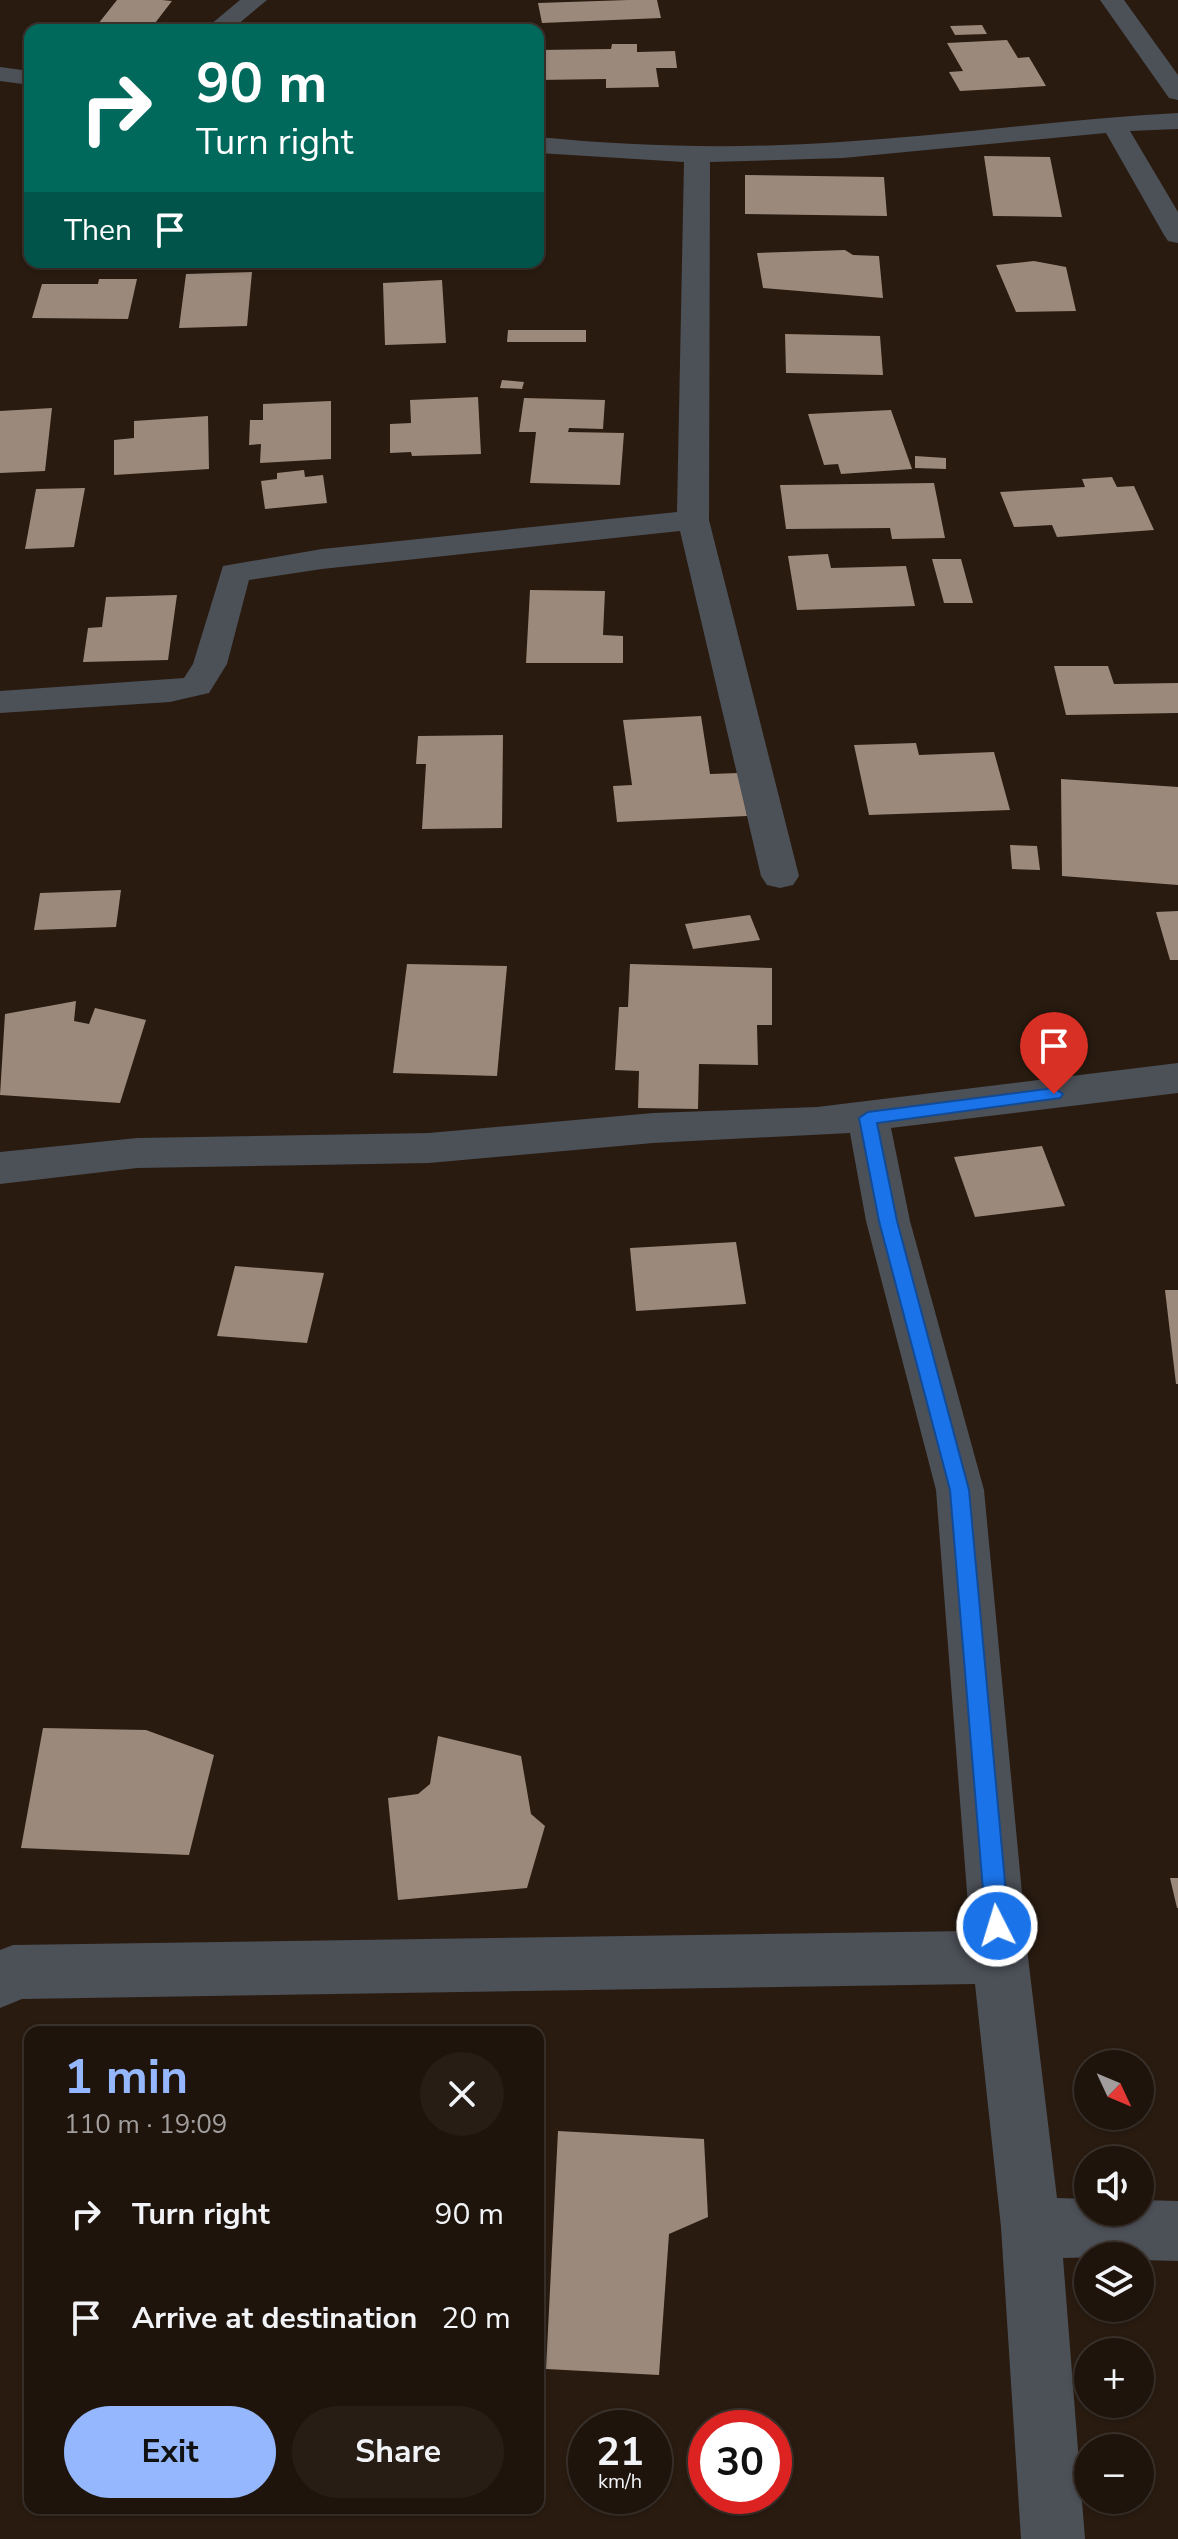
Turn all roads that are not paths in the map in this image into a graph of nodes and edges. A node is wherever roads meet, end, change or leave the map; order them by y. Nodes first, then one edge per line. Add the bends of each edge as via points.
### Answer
1 (255, 0) edge
2 (1112, 0) edge
3 (224, 24) edge
4 (0, 74) edge
5 (24, 77) edge
6 (1178, 93) edge
7 (1178, 121) edge
8 (1113, 123) junction
9 (544, 145) edge
10 (697, 154) junction
11 (1178, 235) edge
12 (693, 520) junction
13 (0, 702) edge
14 (780, 876) dead end
15 (1178, 1078) edge
16 (868, 1118) junction
17 (0, 1168) edge
18 (1000, 1957) junction
19 (0, 1981) edge
20 (1031, 2227) junction
21 (1178, 2231) edge
22 (1053, 2539) edge

1 - 3 street
2 - 6 street
4 - 5 street
7 - 8 street
8 - 10 street via 842,150
8 - 11 street
9 - 10 street
10 - 12 street
12 - 13 street via 235,573 210,664 197,686
12 - 14 street
15 - 16 street
16 - 17 street via 653,1128 429,1148 137,1153
16 - 18 street via 888,1221 960,1490
18 - 19 street via 13,1972
18 - 20 street
20 - 21 street
20 - 22 street

